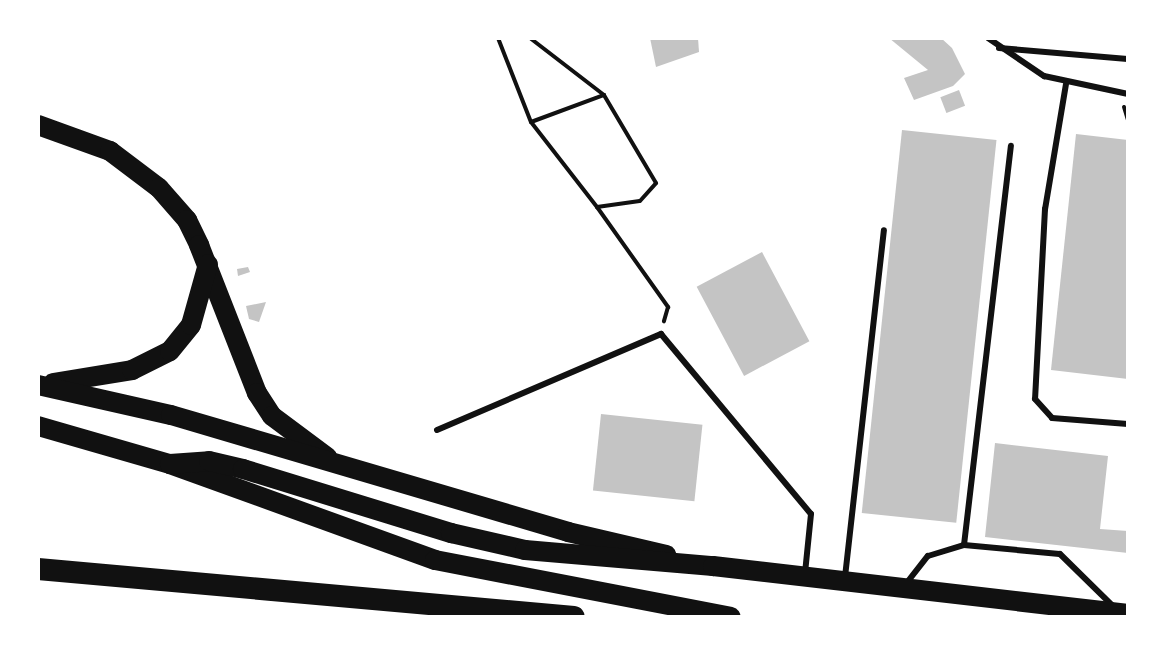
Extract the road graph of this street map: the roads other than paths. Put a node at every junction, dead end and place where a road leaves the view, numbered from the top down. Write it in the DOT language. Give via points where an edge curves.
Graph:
graph roads {
  1 [pos="988,38"];
  2 [pos="999,48"];
  3 [pos="1128,59"];
  4 [pos="1066,84"];
  5 [pos="1128,94"];
  6 [pos="38,125"];
  7 [pos="38,139"];
  8 [pos="84,142"];
  9 [pos="1011,146"];
  10 [pos="884,230"];
  11 [pos="208,264"];
  12 [pos="38,385"];
  13 [pos="1128,424"];
  14 [pos="38,426"];
  15 [pos="437,430"];
  16 [pos="170,464"];
  17 [pos="343,468"];
  18 [pos="964,545"];
  19 [pos="713,566"];
  20 [pos="38,569"];
  21 [pos="805,576"];
  22 [pos="845,581"];
  23 [pos="903,588"];
  24 [pos="1125,612"];
  25 [pos="574,617"];
  26 [pos="731,617"];
  1 -- 2 [label="lane"];
  2 -- 3 [label="lane"];
  2 -- 4 [label="lane" via="1023,66"];
  4 -- 5 [label="lane"];
  4 -- 13 [label="lane" via="1045,209 1035,399 1052,418"];
  6 -- 8 [label="highway"];
  7 -- 8 [label="highway"];
  8 -- 11 [label="highway" via="137,168 159,188 187,220"];
  9 -- 18 [label="lane"];
  10 -- 22 [label="lane"];
  11 -- 12 [label="highway" via="191,325 170,351 132,370"];
  11 -- 17 [label="highway" via="257,393 272,416"];
  12 -- 17 [label="highway" via="171,415"];
  14 -- 16 [label="highway"];
  15 -- 21 [label="lane" via="661,334 811,514"];
  16 -- 19 [label="highway" via="209,461 243,469 451,533 525,550"];
  16 -- 26 [label="highway" via="435,560"];
  17 -- 19 [label="highway" via="568,532"];
  18 -- 23 [label="lane" via="928,556"];
  18 -- 24 [label="lane" via="1060,554"];
  19 -- 21 [label="highway"];
  20 -- 25 [label="highway"];
  21 -- 22 [label="highway"];
  22 -- 23 [label="highway"];
  23 -- 24 [label="highway"];
}
